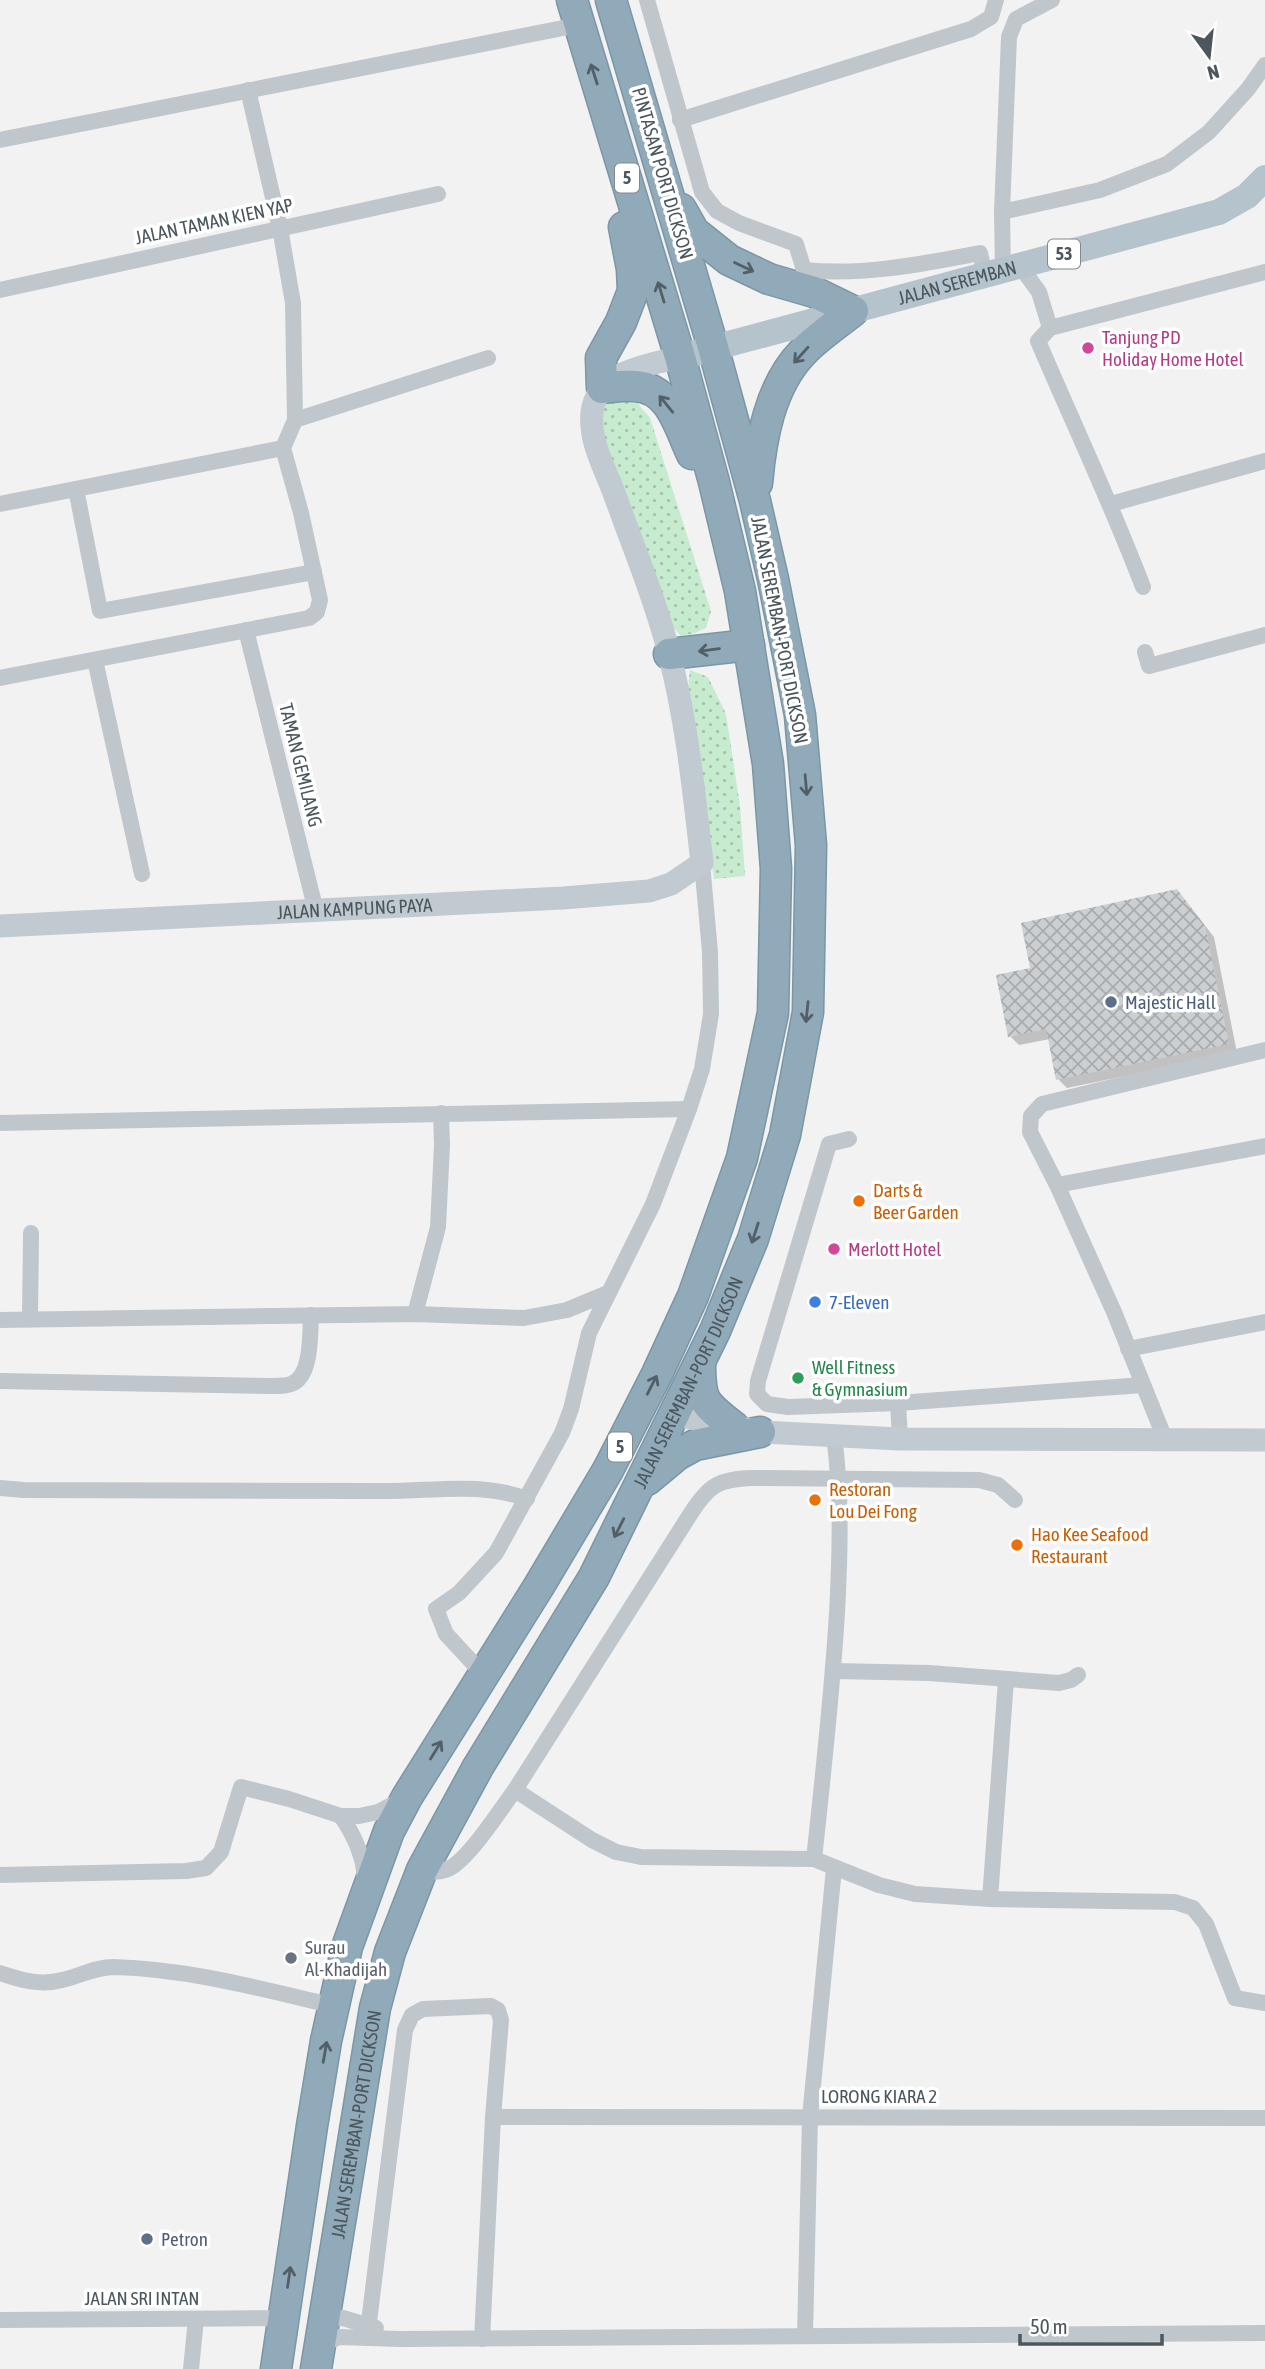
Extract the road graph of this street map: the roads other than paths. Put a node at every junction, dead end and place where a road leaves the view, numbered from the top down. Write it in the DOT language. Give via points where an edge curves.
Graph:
graph roads {
  1 [pos="611,0"];
  2 [pos="647,0"];
  3 [pos="996,0"];
  4 [pos="1052,0"];
  5 [pos="575,13"];
  6 [pos="1265,65"];
  7 [pos="248,90"];
  8 [pos="680,120"];
  9 [pos="0,140"];
  10 [pos="618,150"];
  11 [pos="1265,178"];
  12 [pos="666,183"];
  13 [pos="438,194"];
  14 [pos="1002,212"];
  15 [pos="279,228"];
  16 [pos="1003,271"];
  17 [pos="1265,272"];
  18 [pos="0,290"];
  19 [pos="853,311"];
  20 [pos="1050,328"];
  21 [pos="713,347"];
  22 [pos="680,357"];
  23 [pos="488,358"];
  24 [pos="602,388"];
  25 [pos="295,420"];
  26 [pos="283,448"];
  27 [pos="1265,461"];
  28 [pos="714,482"];
  29 [pos="76,489"];
  30 [pos="755,501"];
  31 [pos="0,504"];
  32 [pos="1111,504"];
  33 [pos="314,572"];
  34 [pos="1143,587"];
  35 [pos="246,630"];
  36 [pos="1265,635"];
  37 [pos="749,645"];
  38 [pos="1145,652"];
  39 [pos="669,654"];
  40 [pos="95,660"];
  41 [pos="0,678"];
  42 [pos="702,863"];
  43 [pos="142,874"];
  44 [pos="316,911"];
  45 [pos="0,926"];
  46 [pos="1265,1050"];
  47 [pos="690,1109"];
  48 [pos="441,1113"];
  49 [pos="0,1123"];
  50 [pos="849,1139"];
  51 [pos="1265,1146"];
  52 [pos="1057,1185"];
  53 [pos="32,1233"];
  54 [pos="608,1293"];
  55 [pos="415,1314"];
  56 [pos="311,1315"];
  57 [pos="30,1319"];
  58 [pos="0,1320"];
  59 [pos="1265,1322"];
  60 [pos="1128,1349"];
  61 [pos="700,1362"];
  62 [pos="0,1381"];
  63 [pos="1143,1385"];
  64 [pos="898,1402"];
  65 [pos="675,1415"];
  66 [pos="747,1429"];
  67 [pos="834,1436"];
  68 [pos="900,1439"];
  69 [pos="1165,1439"];
  70 [pos="1265,1440"];
  71 [pos="840,1479"];
  72 [pos="641,1485"];
  73 [pos="0,1488"];
  74 [pos="527,1499"];
  75 [pos="1015,1500"];
  76 [pos="540,1586"];
  77 [pos="834,1671"];
  78 [pos="484,1675"];
  79 [pos="1078,1675"];
  80 [pos="1006,1680"];
  81 [pos="515,1790"];
  82 [pos="407,1797"];
  83 [pos="341,1816"];
  84 [pos="814,1859"];
  85 [pos="834,1868"];
  86 [pos="422,1870"];
  87 [pos="0,1875"];
  88 [pos="366,1893"];
  89 [pos="990,1899"];
  90 [pos="0,1973"];
  91 [pos="1265,2003"];
  92 [pos="334,2006"];
  93 [pos="493,2117"];
  94 [pos="810,2117"];
  95 [pos="1265,2118"];
  96 [pos="283,2318"];
  97 [pos="196,2319"];
  98 [pos="0,2320"];
  99 [pos="368,2331"];
  100 [pos="1265,2333"];
  101 [pos="805,2336"];
  102 [pos="482,2339"];
  103 [pos="320,2343"];
  104 [pos="191,2369"];
  105 [pos="276,2369"];
  106 [pos="286,2369"];
  1 -- 12 [label="highway, PINTASAN PORT DICKSON / 5"];
  2 -- 8 [label="street"];
  3 -- 8 [label="street" via="990,17 971,29"];
  4 -- 14 [label="street" via="1016,19 1009,37"];
  5 -- 7 [label="street"];
  10 -- 5 [label="highway, PINTASAN PORT DICKSON / 5, one-way"];
  6 -- 14 [label="street" via="1209,132 1167,164 1100,190"];
  7 -- 9 [label="street"];
  7 -- 15 [label="street"];
  8 -- 16 [label="street" via="702,192 717,211 796,244 804,270 884,270 980,253"];
  22 -- 10 [label="highway, PINTASAN PORT DICKSON / 5, one-way"];
  10 -- 24 [label="highway" via="633,292 601,359"];
  11 -- 16 [label="main road, JALAN SEREMBAN / 53" via="1247,196 1219,212"];
  12 -- 19 [label="highway, one-way" via="694,232 729,260"];
  12 -- 21 [label="highway, PINTASAN PORT DICKSON / 5"];
  13 -- 15 [label="street, JALAN TAMAN KIEN YAP"];
  14 -- 16 [label="street"];
  15 -- 18 [label="street, JALAN TAMAN KIEN YAP"];
  15 -- 25 [label="street" via="293,303"];
  16 -- 19 [label="main road, JALAN SEREMBAN / 53"];
  16 -- 20 [label="street" via="1039,292"];
  17 -- 20 [label="street"];
  19 -- 21 [label="main road, JALAN SEREMBAN / 53"];
  19 -- 30 [label="highway, one-way" via="802,352 786,374 771,406"];
  20 -- 32 [label="street" via="1038,341"];
  21 -- 22 [label="main road, JALAN SEREMBAN / 53"];
  21 -- 30 [label="highway, JALAN SEREMBAN-PORT DICKSON / 5"];
  22 -- 24 [label="street" via="620,374"];
  22 -- 28 [label="highway, JALAN SEREMBAN-PORT DICKSON / 5"];
  23 -- 25 [label="street"];
  28 -- 24 [label="highway, one-way" via="696,464 670,405 656,392 637,386"];
  24 -- 39 [label="street" via="592,410 594,444"];
  25 -- 26 [label="street"];
  26 -- 29 [label="street"];
  26 -- 33 [label="street"];
  27 -- 32 [label="street"];
  28 -- 37 [label="highway, JALAN SEREMBAN-PORT DICKSON / 5"];
  29 -- 31 [label="street"];
  29 -- 33 [label="street" via="100,611"];
  30 -- 61 [label="highway, JALAN SEREMBAN-PORT DICKSON / 5, one-way" via="800,715 811,845 808,1012 785,1135 753,1239"];
  32 -- 34 [label="street"];
  33 -- 35 [label="street" via="320,600 317,612 309,618"];
  35 -- 40 [label="street"];
  35 -- 44 [label="street, TAMAN GEMILANG"];
  36 -- 38 [label="street" via="1149,666"];
  37 -- 39 [label="highway, one-way"];
  76 -- 37 [label="highway, JALAN SEREMBAN-PORT DICKSON / 5, one-way" via="657,1374 693,1296 742,1158 773,1013 776,869 768,764"];
  39 -- 42 [label="street" via="682,711"];
  40 -- 41 [label="street"];
  40 -- 43 [label="street"];
  42 -- 44 [label="street, JALAN KAMPUNG PAYA" via="671,884 649,891"];
  42 -- 47 [label="street" via="711,1014"];
  44 -- 45 [label="street, JALAN KAMPUNG PAYA"];
  46 -- 52 [label="street" via="1042,1104 1031,1116 1030,1132"];
  47 -- 48 [label="street"];
  47 -- 54 [label="street" via="653,1204"];
  48 -- 49 [label="street"];
  48 -- 55 [label="street" via="439,1227"];
  50 -- 64 [label="street" via="829,1144 757,1394 767,1404 788,1407"];
  51 -- 52 [label="street"];
  52 -- 60 [label="street"];
  53 -- 57 [label="street"];
  54 -- 55 [label="street" via="567,1311 524,1318"];
  54 -- 74 [label="street" via="589,1333 562,1433"];
  55 -- 56 [label="street"];
  56 -- 57 [label="street"];
  56 -- 62 [label="street" via="307,1361 302,1377 292,1384"];
  57 -- 58 [label="street"];
  59 -- 60 [label="street"];
  60 -- 63 [label="street"];
  61 -- 65 [label="highway, JALAN SEREMBAN-PORT DICKSON / 5"];
  61 -- 66 [label="highway" via="705,1404"];
  63 -- 64 [label="street"];
  63 -- 69 [label="street"];
  64 -- 68 [label="street"];
  65 -- 66 [label="street"];
  65 -- 72 [label="highway, JALAN SEREMBAN-PORT DICKSON / 5"];
  65 -- 76 [label="highway" via="661,1417 647,1429 562,1570"];
  66 -- 67 [label="street"];
  66 -- 72 [label="highway" via="695,1445"];
  67 -- 68 [label="street"];
  67 -- 71 [label="street"];
  68 -- 69 [label="street"];
  69 -- 70 [label="street"];
  71 -- 75 [label="street" via="979,1480 998,1485"];
  71 -- 77 [label="street"];
  71 -- 81 [label="street" via="734,1479 717,1483 703,1495"];
  72 -- 86 [label="highway, JALAN SEREMBAN-PORT DICKSON / 5, one-way" via="594,1577 478,1767"];
  73 -- 74 [label="street" via="399,1492 465,1487 506,1491"];
  74 -- 78 [label="street" via="496,1553 459,1593 436,1609 446,1634"];
  76 -- 78 [label="highway, JALAN SEREMBAN-PORT DICKSON / 5"];
  77 -- 80 [label="street"];
  77 -- 84 [label="street"];
  82 -- 78 [label="highway, JALAN SEREMBAN-PORT DICKSON / 5, one-way"];
  79 -- 80 [label="street" via="1059,1683"];
  80 -- 89 [label="street"];
  81 -- 84 [label="street" via="616,1852 641,1857"];
  81 -- 86 [label="street" via="451,1868"];
  82 -- 83 [label="street" via="378,1812"];
  82 -- 88 [label="highway, JALAN SEREMBAN-PORT DICKSON / 5" via="388,1831"];
  83 -- 87 [label="street" via="241,1787 221,1852 206,1867"];
  83 -- 88 [label="street" via="365,1867"];
  84 -- 85 [label="street"];
  85 -- 89 [label="street" via="915,1894"];
  85 -- 94 [label="street"];
  86 -- 103 [label="highway, JALAN SEREMBAN-PORT DICKSON / 5" via="390,1952 375,2008"];
  88 -- 92 [label="highway, JALAN SEREMBAN-PORT DICKSON / 5" via="346,1947"];
  89 -- 91 [label="street" via="1175,1902 1193,1908 1206,1924 1235,1998"];
  90 -- 92 [label="street" via="28,1983 60,1981 110,1967 155,1970 240,1983"];
  96 -- 92 [label="highway, JALAN SEREMBAN-PORT DICKSON / 5, one-way"];
  93 -- 94 [label="street, LORONG KIARA 2"];
  93 -- 99 [label="street" via="498,2010 491,2006 423,2009 412,2015 405,2030"];
  93 -- 102 [label="street"];
  94 -- 95 [label="street, LORONG KIARA 2"];
  94 -- 101 [label="street"];
  96 -- 97 [label="street, JALAN SRI INTAN"];
  96 -- 105 [label="highway, JALAN SEREMBAN-PORT DICKSON / 5"];
  97 -- 98 [label="street, JALAN SRI INTAN"];
  97 -- 104 [label="street"];
  99 -- 102 [label="street" via="400,2339"];
  99 -- 103 [label="street"];
  99 -- 103 [label="street" via="343,2318"];
  100 -- 101 [label="street"];
  101 -- 102 [label="street"];
  103 -- 106 [label="highway" via="310,2319 295,2333"];
}
